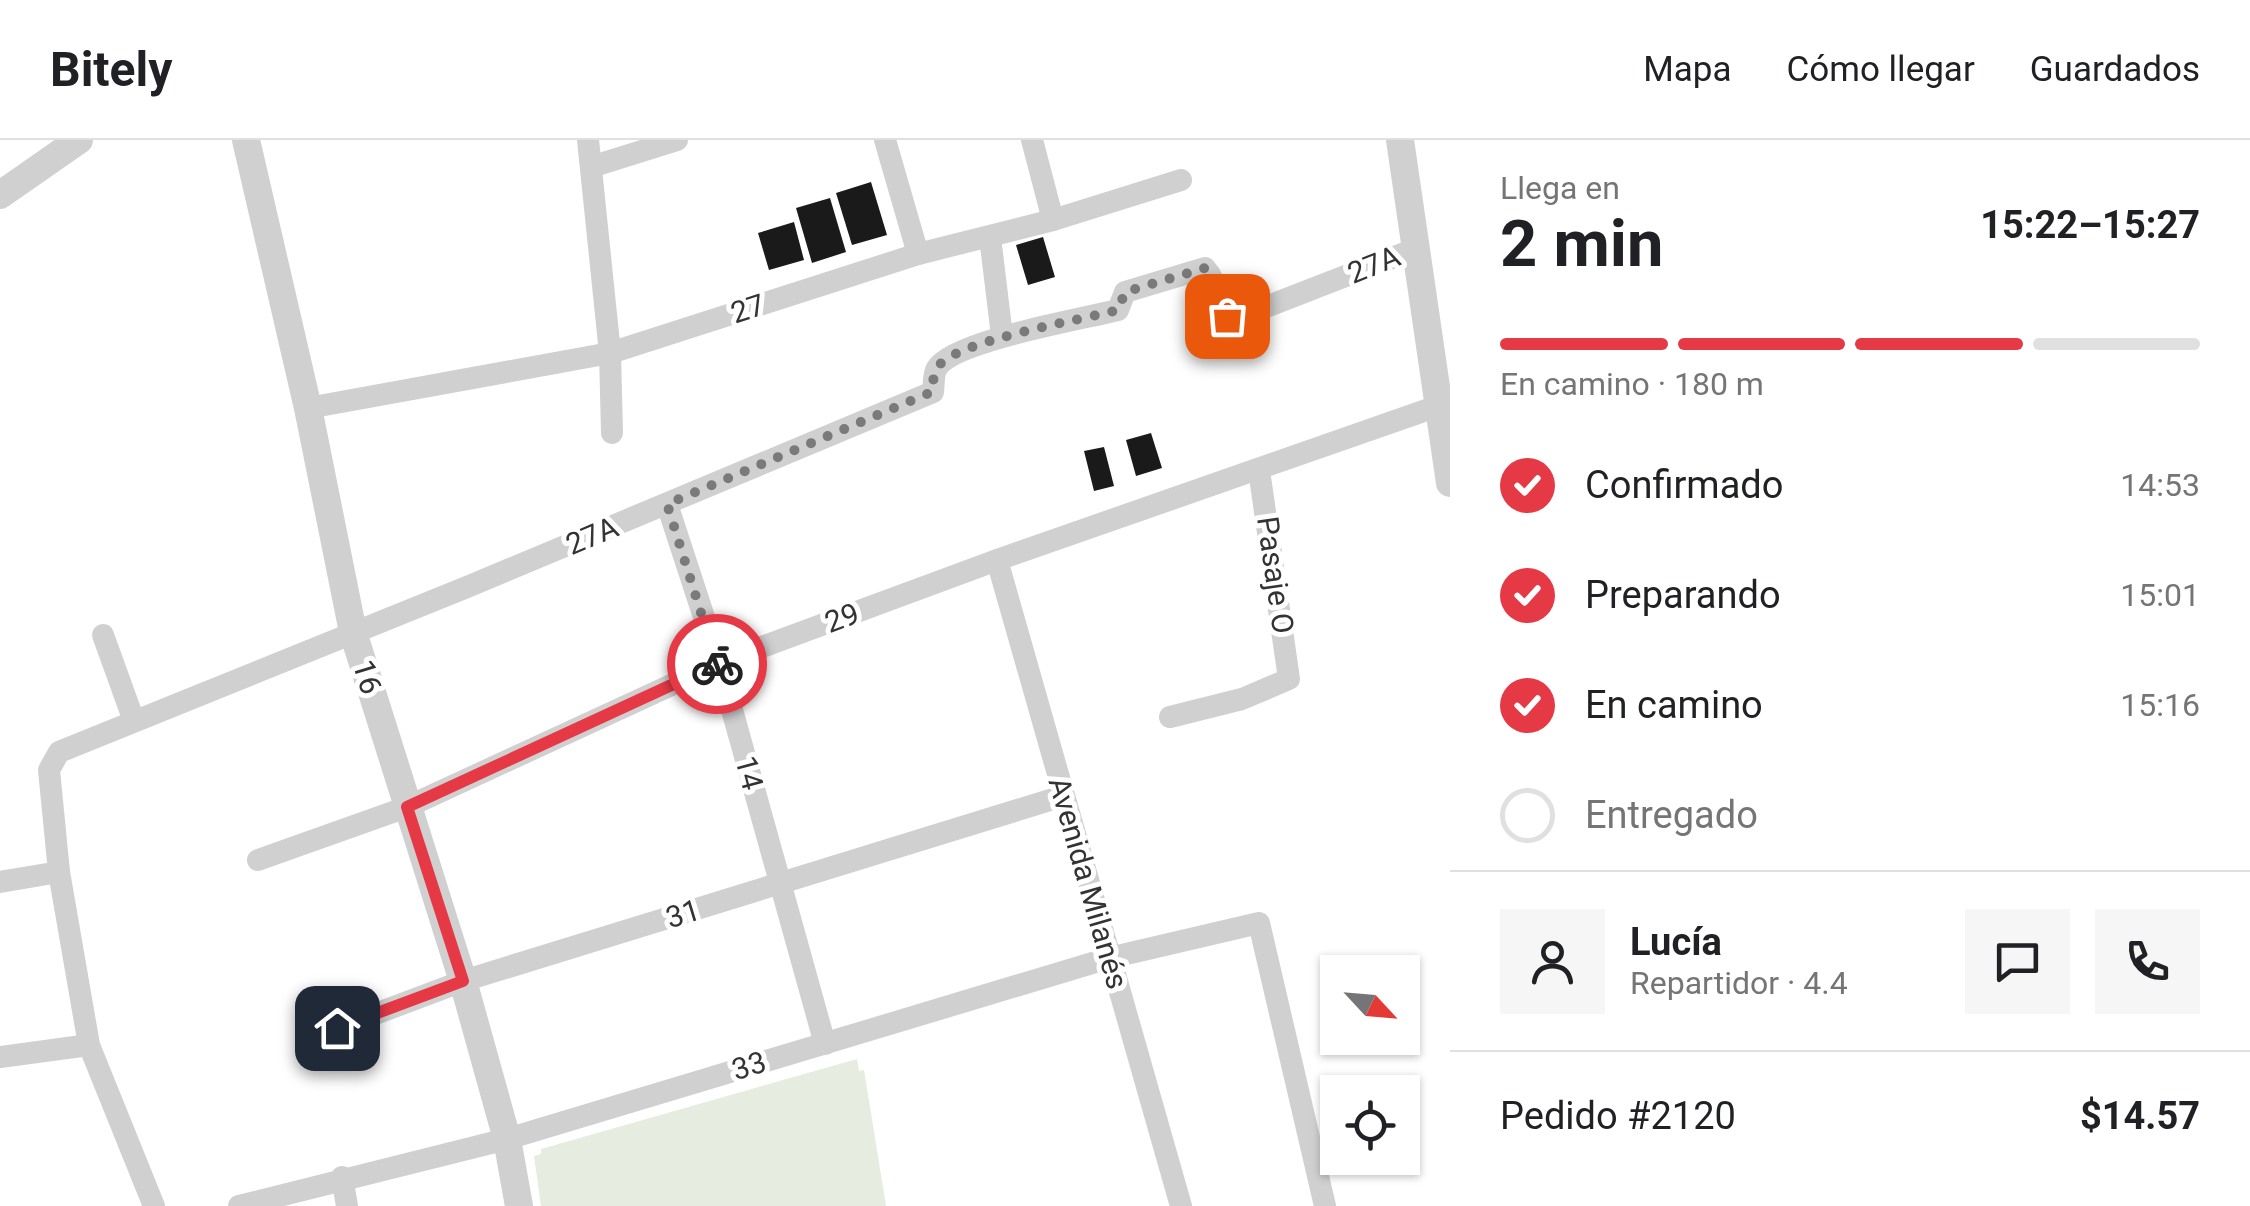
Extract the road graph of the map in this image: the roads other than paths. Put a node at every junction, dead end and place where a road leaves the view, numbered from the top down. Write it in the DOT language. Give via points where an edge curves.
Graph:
graph roads {
  1 [pos="79,140"];
  2 [pos="246,140"];
  3 [pos="588,140"];
  4 [pos="677,140"];
  5 [pos="885,140"];
  6 [pos="1032,140"];
  7 [pos="1400,140"];
  8 [pos="50,149"];
  9 [pos="594,166"];
  10 [pos="1181,180"];
  11 [pos="0,195"];
  12 [pos="1052,220"];
  13 [pos="990,237"];
  14 [pos="1415,249"];
  15 [pos="918,254"];
  16 [pos="1002,336"];
  17 [pos="610,353"];
  18 [pos="1441,367"];
  19 [pos="1438,406"];
  20 [pos="308,408"];
  21 [pos="612,434"];
  22 [pos="1259,470"];
  23 [pos="1450,483"];
  24 [pos="667,504"];
  25 [pos="997,560"];
  26 [pos="354,632"];
  27 [pos="103,635"];
  28 [pos="719,663"];
  29 [pos="1170,717"];
  30 [pos="134,722"];
  31 [pos="1063,796"];
  32 [pos="407,807"];
  33 [pos="258,860"];
  34 [pos="59,872"];
  35 [pos="0,882"];
  36 [pos="779,885"];
  37 [pos="1109,958"];
  38 [pos="463,981"];
  39 [pos="306,1040"];
  40 [pos="89,1044"];
  41 [pos="825,1044"];
  42 [pos="0,1057"];
  43 [pos="506,1139"];
  44 [pos="342,1177"];
  45 [pos="154,1206"];
  46 [pos="238,1206"];
  47 [pos="347,1206"];
  48 [pos="519,1206"];
  49 [pos="1181,1206"];
  50 [pos="1325,1206"];
  1 -- 8 [label="street"];
  2 -- 20 [label="street, 16"];
  3 -- 9 [label="street"];
  4 -- 9 [label="street"];
  5 -- 15 [label="street"];
  6 -- 12 [label="street"];
  7 -- 14 [label="street"];
  8 -- 11 [label="street"];
  9 -- 17 [label="street"];
  10 -- 12 [label="street, 27"];
  12 -- 13 [label="street, 27"];
  13 -- 15 [label="street, 27"];
  13 -- 16 [label="street"];
  14 -- 16 [label="street, 27A" via="1240,317 1227,316 1205,268 1125,292 1118,310"];
  14 -- 18 [label="street"];
  15 -- 17 [label="street, 27"];
  16 -- 24 [label="street, 27A" via="952,354 936,370 932,392"];
  17 -- 20 [label="street, 27"];
  17 -- 21 [label="street"];
  18 -- 19 [label="street"];
  19 -- 22 [label="street, 29"];
  19 -- 23 [label="street"];
  20 -- 26 [label="street, 16"];
  22 -- 25 [label="street, 29"];
  22 -- 29 [label="street, Pasaje O" via="1289,680"];
  24 -- 26 [label="street, 27A"];
  24 -- 28 [label="street, 14"];
  25 -- 28 [label="street, 29"];
  25 -- 31 [label="street, Avenida Milanés"];
  26 -- 30 [label="street, 27A"];
  26 -- 32 [label="street, 16"];
  27 -- 30 [label="street"];
  28 -- 32 [label="street, 29"];
  28 -- 36 [label="street, 14"];
  30 -- 34 [label="street, 27A" via="52,758"];
  31 -- 36 [label="street, 31"];
  31 -- 37 [label="street, Avenida Milanés"];
  32 -- 33 [label="street, 29"];
  32 -- 38 [label="street, 16"];
  34 -- 35 [label="street"];
  34 -- 40 [label="street"];
  36 -- 38 [label="street, 31"];
  36 -- 41 [label="street, 14"];
  37 -- 41 [label="street, 33"];
  37 -- 49 [label="street, Avenida Milanés"];
  37 -- 50 [label="street, 33" via="1259,923"];
  38 -- 39 [label="street, 31"];
  38 -- 43 [label="street, 16"];
  40 -- 42 [label="street"];
  40 -- 45 [label="street"];
  41 -- 43 [label="street, 33"];
  43 -- 44 [label="street, 33"];
  43 -- 48 [label="street, 16"];
  44 -- 46 [label="street, 33"];
  44 -- 47 [label="street"];
}
